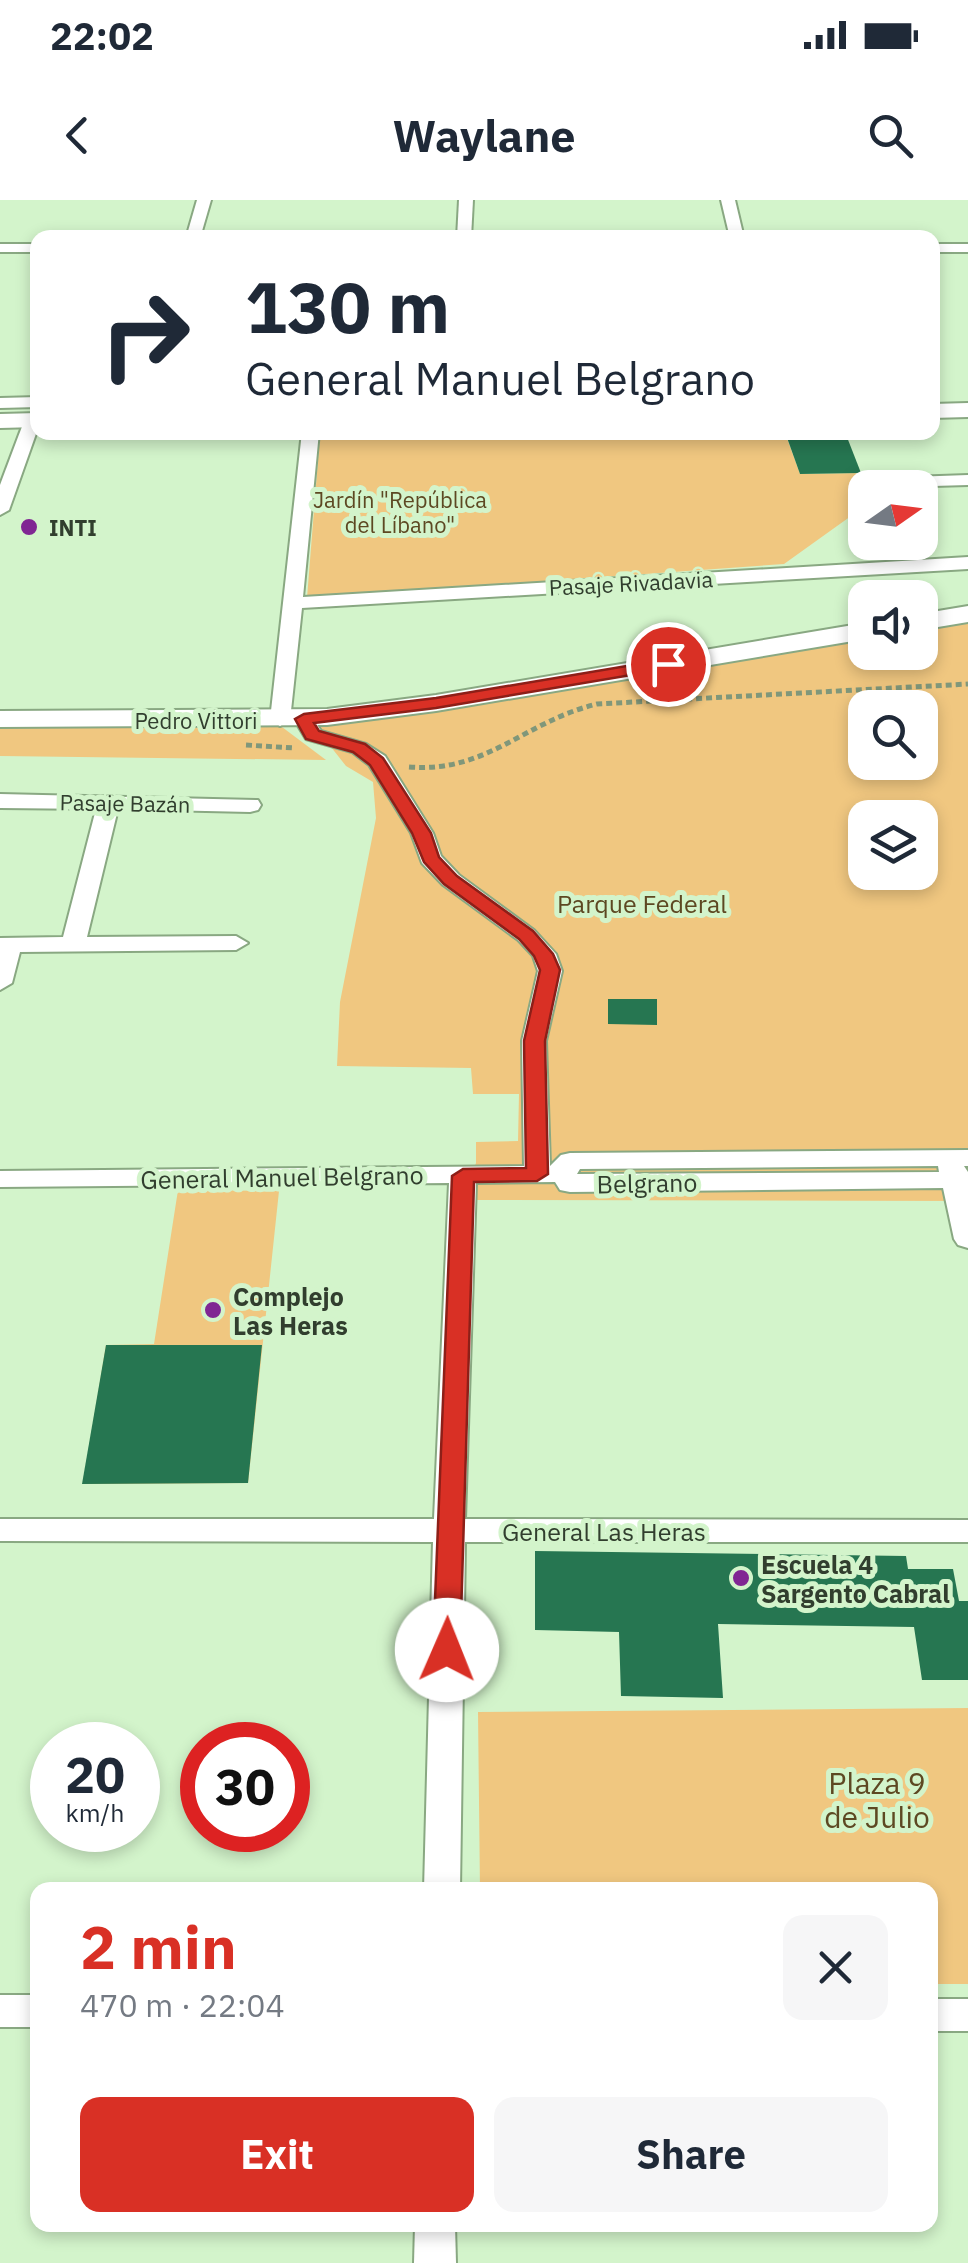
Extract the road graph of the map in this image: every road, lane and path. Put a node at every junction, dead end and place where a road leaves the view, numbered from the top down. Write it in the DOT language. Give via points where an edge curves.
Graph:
graph roads {
  1 [pos="204,200"];
  2 [pos="466,200"];
  3 [pos="728,200"];
  4 [pos="195,230"];
  5 [pos="464,230"];
  6 [pos="735,230"];
  7 [pos="0,248"];
  8 [pos="30,248"];
  9 [pos="940,248"];
  10 [pos="968,248"];
  11 [pos="968,398"];
  12 [pos="940,399"];
  13 [pos="0,403"];
  14 [pos="968,410"];
  15 [pos="940,411"];
  16 [pos="30,418"];
  17 [pos="0,421"];
  18 [pos="30,421"];
  19 [pos="30,423"];
  20 [pos="0,433"];
  21 [pos="30,434"];
  22 [pos="309,440"];
  23 [pos="968,480"];
  24 [pos="938,482"];
  25 [pos="0,510"];
  26 [pos="895,560"];
  27 [pos="968,563"];
  28 [pos="897,568"];
  29 [pos="294,604"];
  30 [pos="968,614"];
  31 [pos="938,619"];
  32 [pos="848,634"];
  33 [pos="968,684"];
  34 [pos="0,719"];
  35 [pos="292,720"];
  36 [pos="245,745"];
  37 [pos="297,748"];
  38 [pos="377,761"];
  39 [pos="0,802"];
  40 [pos="109,803"];
  41 [pos="250,805"];
  42 [pos="236,942"];
  43 [pos="73,944"];
  44 [pos="5,945"];
  45 [pos="0,983"];
  46 [pos="960,1169"];
  47 [pos="551,1174"];
  48 [pos="463,1176"];
  49 [pos="0,1179"];
  50 [pos="968,1239"];
  51 [pos="0,1530"];
  52 [pos="449,1530"];
  53 [pos="968,1531"];
  54 [pos="442,1882"];
  55 [pos="0,2010"];
  56 [pos="30,2010"];
  57 [pos="938,2014"];
  58 [pos="968,2015"];
  59 [pos="436,2232"];
  60 [pos="434,2263"];
  1 -- 4 [label="street"];
  2 -- 5 [label="street"];
  3 -- 6 [label="street"];
  7 -- 8 [label="street"];
  9 -- 10 [label="street"];
  11 -- 12 [label="street"];
  13 -- 16 [label="street"];
  14 -- 15 [label="street"];
  17 -- 18 [label="street"];
  19 -- 20 [label="street"];
  21 -- 25 [label="street"];
  22 -- 29 [label="street"];
  23 -- 24 [label="street"];
  26 -- 28 [label="street"];
  27 -- 28 [label="street, Pasaje Rivadavia"];
  28 -- 29 [label="street, Pasaje Rivadavia"];
  29 -- 35 [label="street"];
  30 -- 31 [label="street"];
  32 -- 35 [label="street, Pedro Vittori" via="436,703"];
  33 -- 38 [label="path" via="597,704 559,714 471,764 433,770"];
  34 -- 35 [label="street, Pedro Vittori"];
  35 -- 38 [label="street"];
  36 -- 37 [label="path"];
  38 -- 47 [label="street" via="430,858 544,954 550,970 534,1041"];
  39 -- 40 [label="street, Pasaje Bazán"];
  40 -- 41 [label="street, Pasaje Bazán"];
  40 -- 43 [label="street"];
  42 -- 43 [label="street"];
  43 -- 44 [label="street"];
  44 -- 45 [label="street"];
  46 -- 47 [label="street, Belgrano" via="570,1184"];
  46 -- 50 [label="street"];
  47 -- 48 [label="street, General Manuel Belgrano"];
  48 -- 49 [label="street, General Manuel Belgrano"];
  48 -- 52 [label="street"];
  51 -- 52 [label="street, General Las Heras"];
  52 -- 53 [label="street, General Las Heras"];
  52 -- 54 [label="street"];
  55 -- 56 [label="street"];
  57 -- 58 [label="street"];
  59 -- 60 [label="street"];
}
